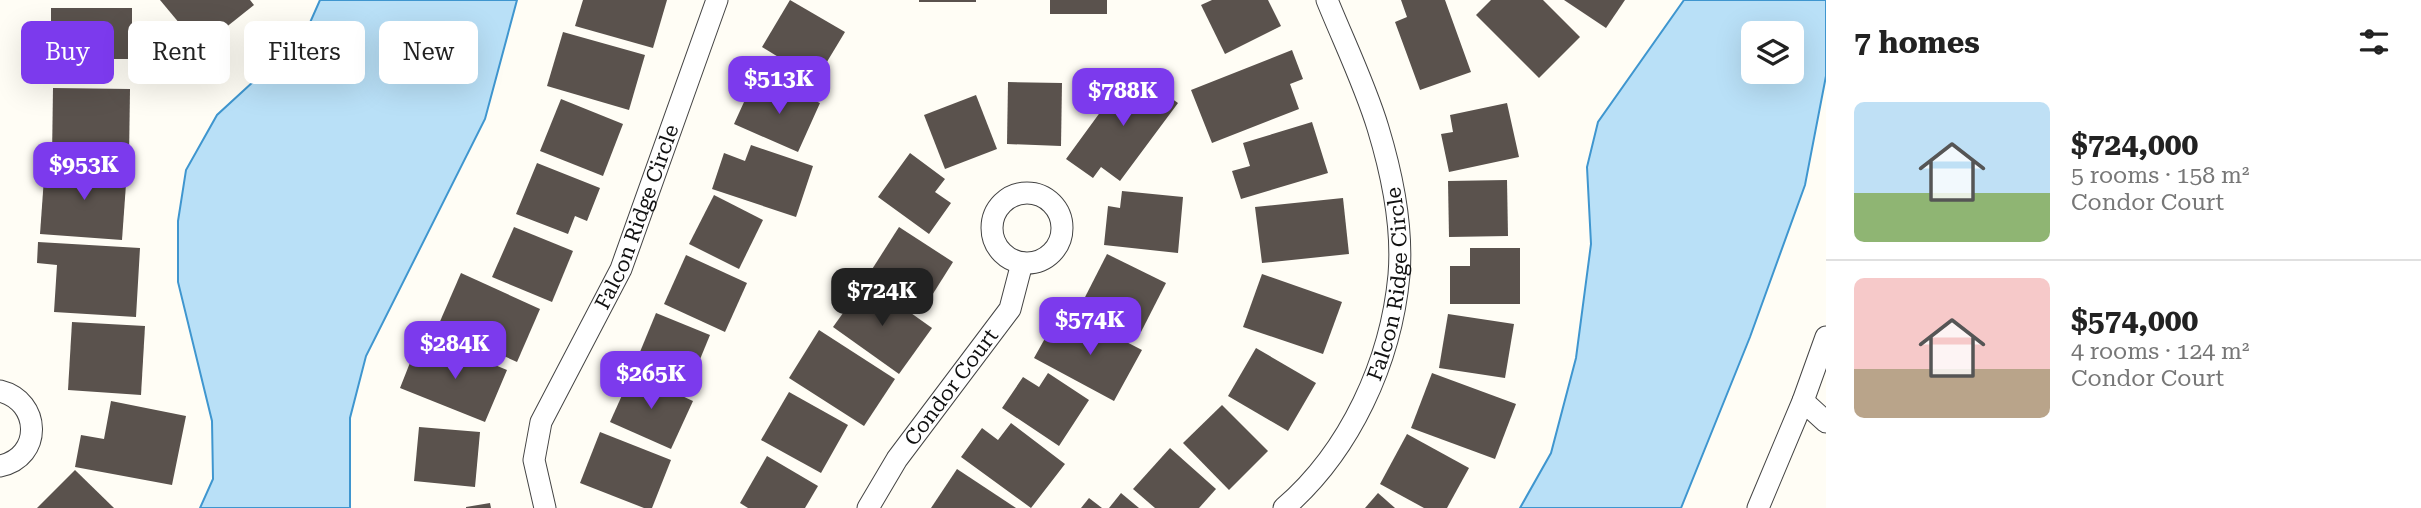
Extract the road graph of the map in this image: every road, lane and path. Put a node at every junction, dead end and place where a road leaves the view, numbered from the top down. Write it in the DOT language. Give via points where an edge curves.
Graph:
graph roads {
  1 [pos="717,0"];
  2 [pos="1327,0"];
  3 [pos="1022,263"];
  4 [pos="1826,337"];
  5 [pos="0,391"];
  6 [pos="1803,401"];
  7 [pos="1826,406"];
  8 [pos="1826,422"];
  9 [pos="0,466"];
  10 [pos="545,508"];
  11 [pos="868,508"];
  12 [pos="1284,508"];
  13 [pos="1758,508"];
  1 -- 10 [label="street, Falcon Ridge Circle" via="621,269 541,422 534,460"];
  2 -- 12 [label="street, Falcon Ridge Circle" via="1378,127 1397,222 1399,275 1387,342 1368,395 1333,453"];
  3 -- 11 [label="street, Condor Court" via="1010,309 897,459"];
  4 -- 6 [label="street"];
  5 -- 9 [label="street" via="27,408 33,431 24,453"];
  6 -- 7 [label="street"];
  6 -- 8 [label="street"];
  6 -- 13 [label="street"];
}
